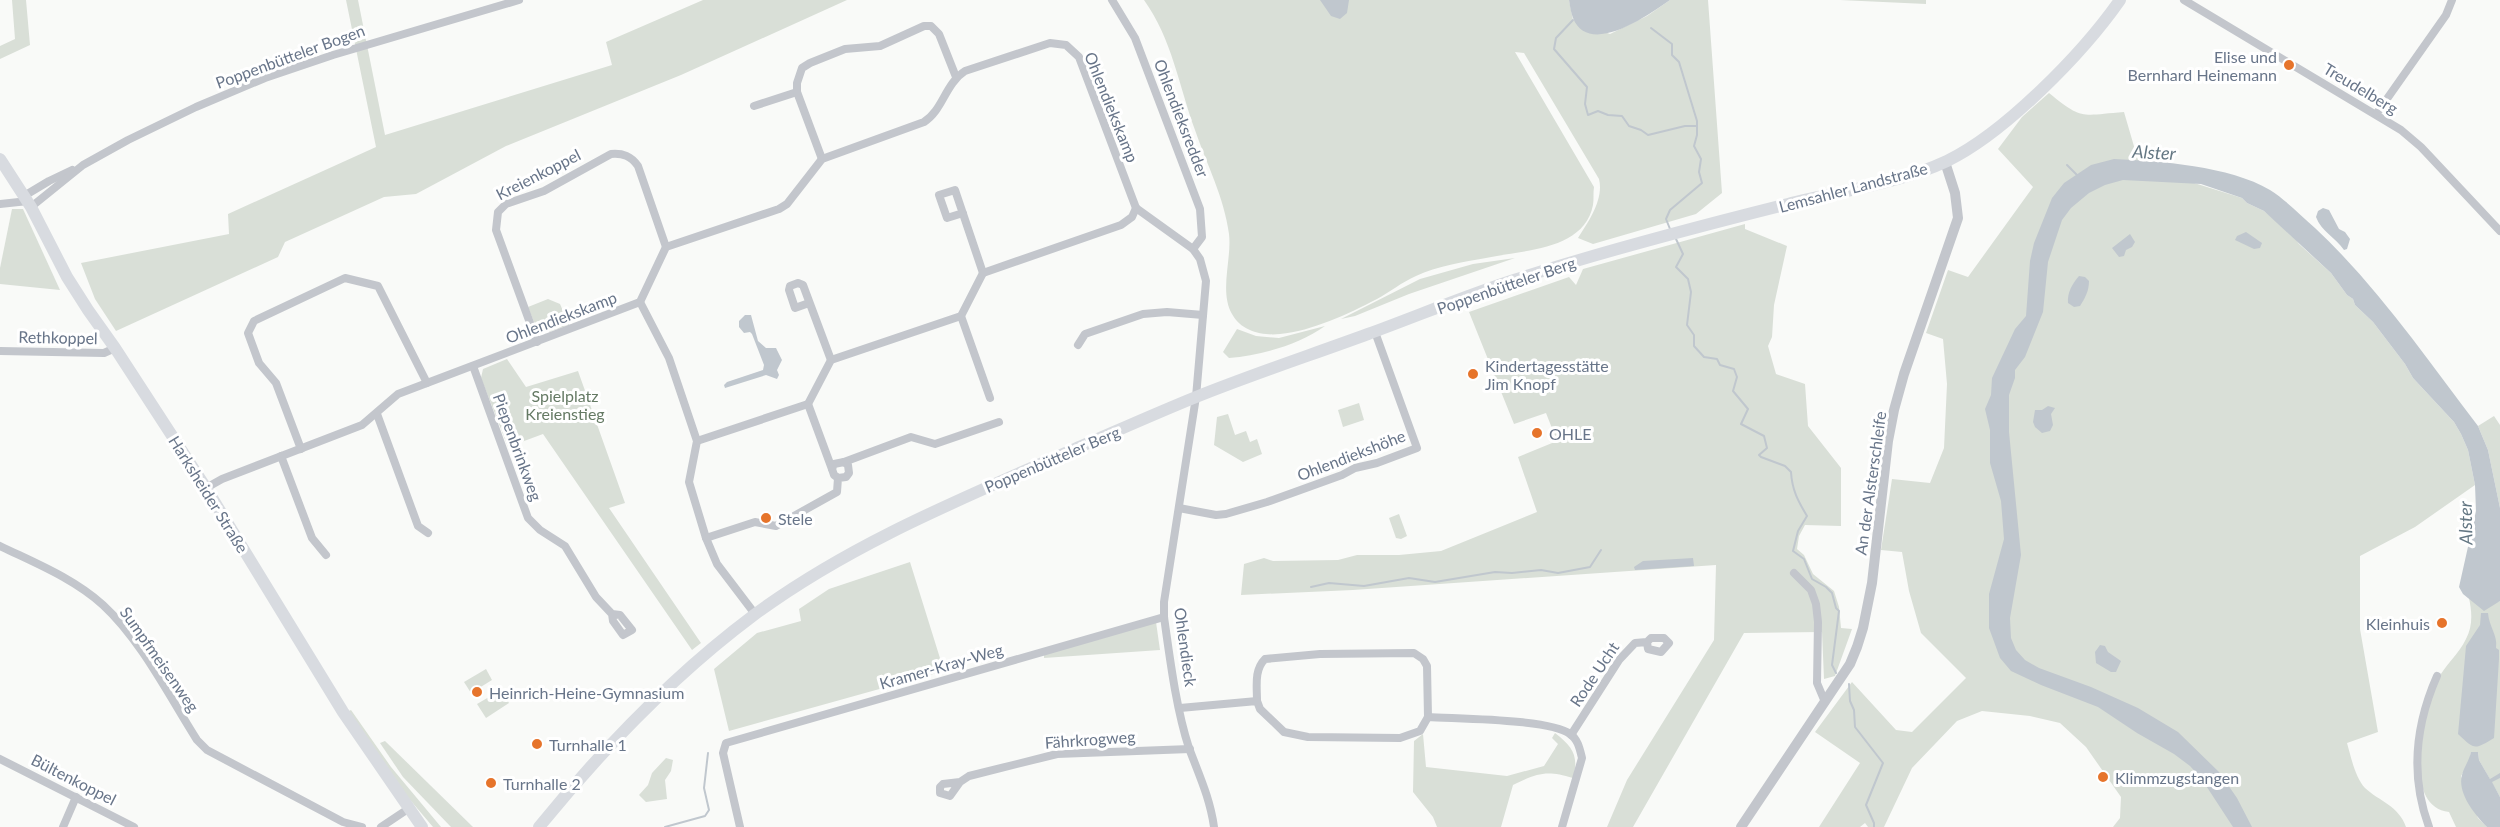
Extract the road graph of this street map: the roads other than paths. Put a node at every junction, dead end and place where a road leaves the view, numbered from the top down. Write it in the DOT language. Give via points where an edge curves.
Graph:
graph roads {
  1 [pos="519,0"];
  2 [pos="1112,0"];
  3 [pos="2120,0"];
  4 [pos="2184,0"];
  5 [pos="2452,0"];
  6 [pos="956,77"];
  7 [pos="797,92"];
  8 [pos="754,106"];
  9 [pos="2377,113"];
  10 [pos="0,159"];
  11 [pos="822,159"];
  12 [pos="1945,162"];
  13 [pos="81,167"];
  14 [pos="28,202"];
  15 [pos="0,204"];
  16 [pos="1136,208"];
  17 [pos="963,213"];
  18 [pos="2500,231"];
  19 [pos="1653,240"];
  20 [pos="666,247"];
  21 [pos="1192,249"];
  22 [pos="983,273"];
  23 [pos="640,302"];
  24 [pos="809,303"];
  25 [pos="1203,315"];
  26 [pos="961,316"];
  27 [pos="1375,332"];
  28 [pos="537,342"];
  29 [pos="1078,345"];
  30 [pos="115,348"];
  31 [pos="0,351"];
  32 [pos="831,360"];
  33 [pos="473,366"];
  34 [pos="427,383"];
  35 [pos="1196,397"];
  36 [pos="990,398"];
  37 [pos="808,404"];
  38 [pos="377,414"];
  39 [pos="999,422"];
  40 [pos="697,441"];
  41 [pos="301,449"];
  42 [pos="281,456"];
  43 [pos="844,462"];
  44 [pos="832,469"];
  45 [pos="838,478"];
  46 [pos="206,489"];
  47 [pos="1179,508"];
  48 [pos="428,533"];
  49 [pos="706,538"];
  50 [pos="0,546"];
  51 [pos="326,555"];
  52 [pos="1794,573"];
  53 [pos="612,614"];
  54 [pos="755,614"];
  55 [pos="1164,617"];
  56 [pos="1647,642"];
  57 [pos="2437,676"];
  58 [pos="1257,701"];
  59 [pos="1824,702"];
  60 [pos="1180,708"];
  61 [pos="1428,717"];
  62 [pos="1571,735"];
  63 [pos="1190,749"];
  64 [pos="0,759"];
  65 [pos="960,782"];
  66 [pos="76,797"];
  67 [pos="408,809"];
  68 [pos="341,824"];
  69 [pos="63,827"];
  70 [pos="134,827"];
  71 [pos="362,827"];
  72 [pos="381,827"];
  73 [pos="422,827"];
  74 [pos="539,827"];
  75 [pos="740,827"];
  76 [pos="1214,827"];
  77 [pos="1562,827"];
  78 [pos="1741,827"];
  79 [pos="2429,827"];
  1 -- 13 [label="street, Poppenbütteler Bogen" via="271,76 162,123"];
  2 -- 21 [label="street, Ohlendieksredder" via="1135,38 1200,209 1202,237"];
  3 -- 12 [label="main road, Lemsahler Landstraße" via="2044,87 1993,131"];
  4 -- 9 [label="street, Treudelberg"];
  5 -- 9 [label="street" via="2446,15"];
  6 -- 7 [label="street" via="939,34 931,26 924,26 880,46 845,49 810,63 799,75"];
  6 -- 11 [label="street" via="934,116"];
  6 -- 16 [label="street, Ohlendiekskamp" via="1050,44 1059,43 1073,50"];
  7 -- 8 [label="street"];
  7 -- 11 [label="street"];
  9 -- 18 [label="street, Treudelberg" via="2421,147"];
  10 -- 14 [label="main road, Harksheider Straße"];
  11 -- 20 [label="street" via="788,204"];
  12 -- 19 [label="main road, Lemsahler Landstraße" via="1895,179"];
  12 -- 59 [label="street, An der Alsterschleife" via="1956,197 1957,225 1891,424 1863,628 1850,664"];
  13 -- 14 [label="street, Poppenbütteler Bogen"];
  13 -- 14 [label="street, Poppenbütteler Bogen" via="49,180"];
  14 -- 15 [label="street"];
  14 -- 30 [label="main road, Harksheider Straße" via="71,283"];
  16 -- 21 [label="street"];
  16 -- 22 [label="street" via="1121,225"];
  17 -- 22 [label="street"];
  19 -- 27 [label="main road, Poppenbütteler Berg" via="1509,282"];
  20 -- 23 [label="street, Ohlendiekskamp"];
  20 -- 28 [label="street, Kreienkoppel" via="638,166 619,153 544,191 506,204 498,212 495,230"];
  21 -- 25 [label="street" via="1206,281"];
  22 -- 26 [label="street"];
  23 -- 28 [label="street, Ohlendiekskamp"];
  23 -- 40 [label="street" via="669,358"];
  24 -- 32 [label="street"];
  25 -- 29 [label="street" via="1143,314 1085,334"];
  25 -- 35 [label="street"];
  26 -- 32 [label="street"];
  26 -- 36 [label="street"];
  27 -- 35 [label="main road, Poppenbütteler Berg"];
  27 -- 47 [label="street, Ohlendiekshöhe" via="1417,448 1226,514"];
  28 -- 33 [label="street, Ohlendiekskamp"];
  30 -- 31 [label="street, Rethkoppel" via="104,353"];
  30 -- 46 [label="main road, Harksheider Straße"];
  32 -- 37 [label="street"];
  33 -- 34 [label="street, Ohlendiekskamp"];
  33 -- 53 [label="street, Piepenbrinkweg" via="528,518 565,546 596,597"];
  34 -- 38 [label="street, Ohlendiekskamp" via="398,394"];
  34 -- 41 [label="street" via="378,286 345,278 254,321 248,333 259,363 276,383"];
  35 -- 47 [label="street, Ohlendieck"];
  35 -- 54 [label="main road, Poppenbütteler Berg" via="899,528 822,570"];
  37 -- 40 [label="street"];
  37 -- 44 [label="street"];
  38 -- 41 [label="street, Ohlendiekskamp" via="362,425"];
  38 -- 48 [label="street" via="418,526"];
  39 -- 43 [label="street" via="935,444 910,437"];
  40 -- 49 [label="street" via="689,482"];
  41 -- 42 [label="street, Ohlendiekskamp"];
  42 -- 46 [label="street, Ohlendiekskamp"];
  42 -- 51 [label="street" via="312,538"];
  43 -- 44 [label="street" via="834,464"];
  43 -- 45 [label="street" via="849,473"];
  44 -- 45 [label="street"];
  45 -- 49 [label="street" via="837,492 776,526 760,521"];
  46 -- 67 [label="main road, Harksheider Straße" via="343,712"];
  47 -- 55 [label="street, Ohlendieck"];
  49 -- 54 [label="street" via="717,564"];
  50 -- 68 [label="street, Sumpfmeisenweg" via="72,582 102,604 137,646 207,750"];
  52 -- 59 [label="street" via="1811,590 1816,604 1816,683"];
  54 -- 74 [label="main road, Poppenbütteler Berg" via="663,693"];
  55 -- 60 [label="street, Ohlendieck"];
  55 -- 75 [label="street, Kramer-Kray-Weg" via="726,743 723,753"];
  56 -- 62 [label="street, Rode Ucht" via="1635,643 1619,660"];
  57 -- 79 [label="street" via="2422,718 2416,753 2419,798"];
  58 -- 60 [label="street"];
  58 -- 61 [label="street" via="1284,732 1294,736 1400,738 1420,731"];
  58 -- 61 [label="street" via="1257,673 1264,658 1414,653 1427,666"];
  59 -- 78 [label="street, An der Alsterschleife"];
  60 -- 63 [label="street, Ohlendieck"];
  61 -- 62 [label="street" via="1551,725"];
  62 -- 77 [label="street" via="1582,758"];
  63 -- 65 [label="street, Fährkrogweg" via="1048,755 969,776"];
  63 -- 76 [label="street, Ohlendieck" via="1207,792"];
  64 -- 66 [label="street, Bültenkoppel"];
  66 -- 69 [label="street"];
  66 -- 70 [label="street, Bültenkoppel"];
  67 -- 72 [label="street"];
  67 -- 73 [label="main road, Harksheider Straße"];
  68 -- 71 [label="street, Sumpfmeisenweg"];
}
